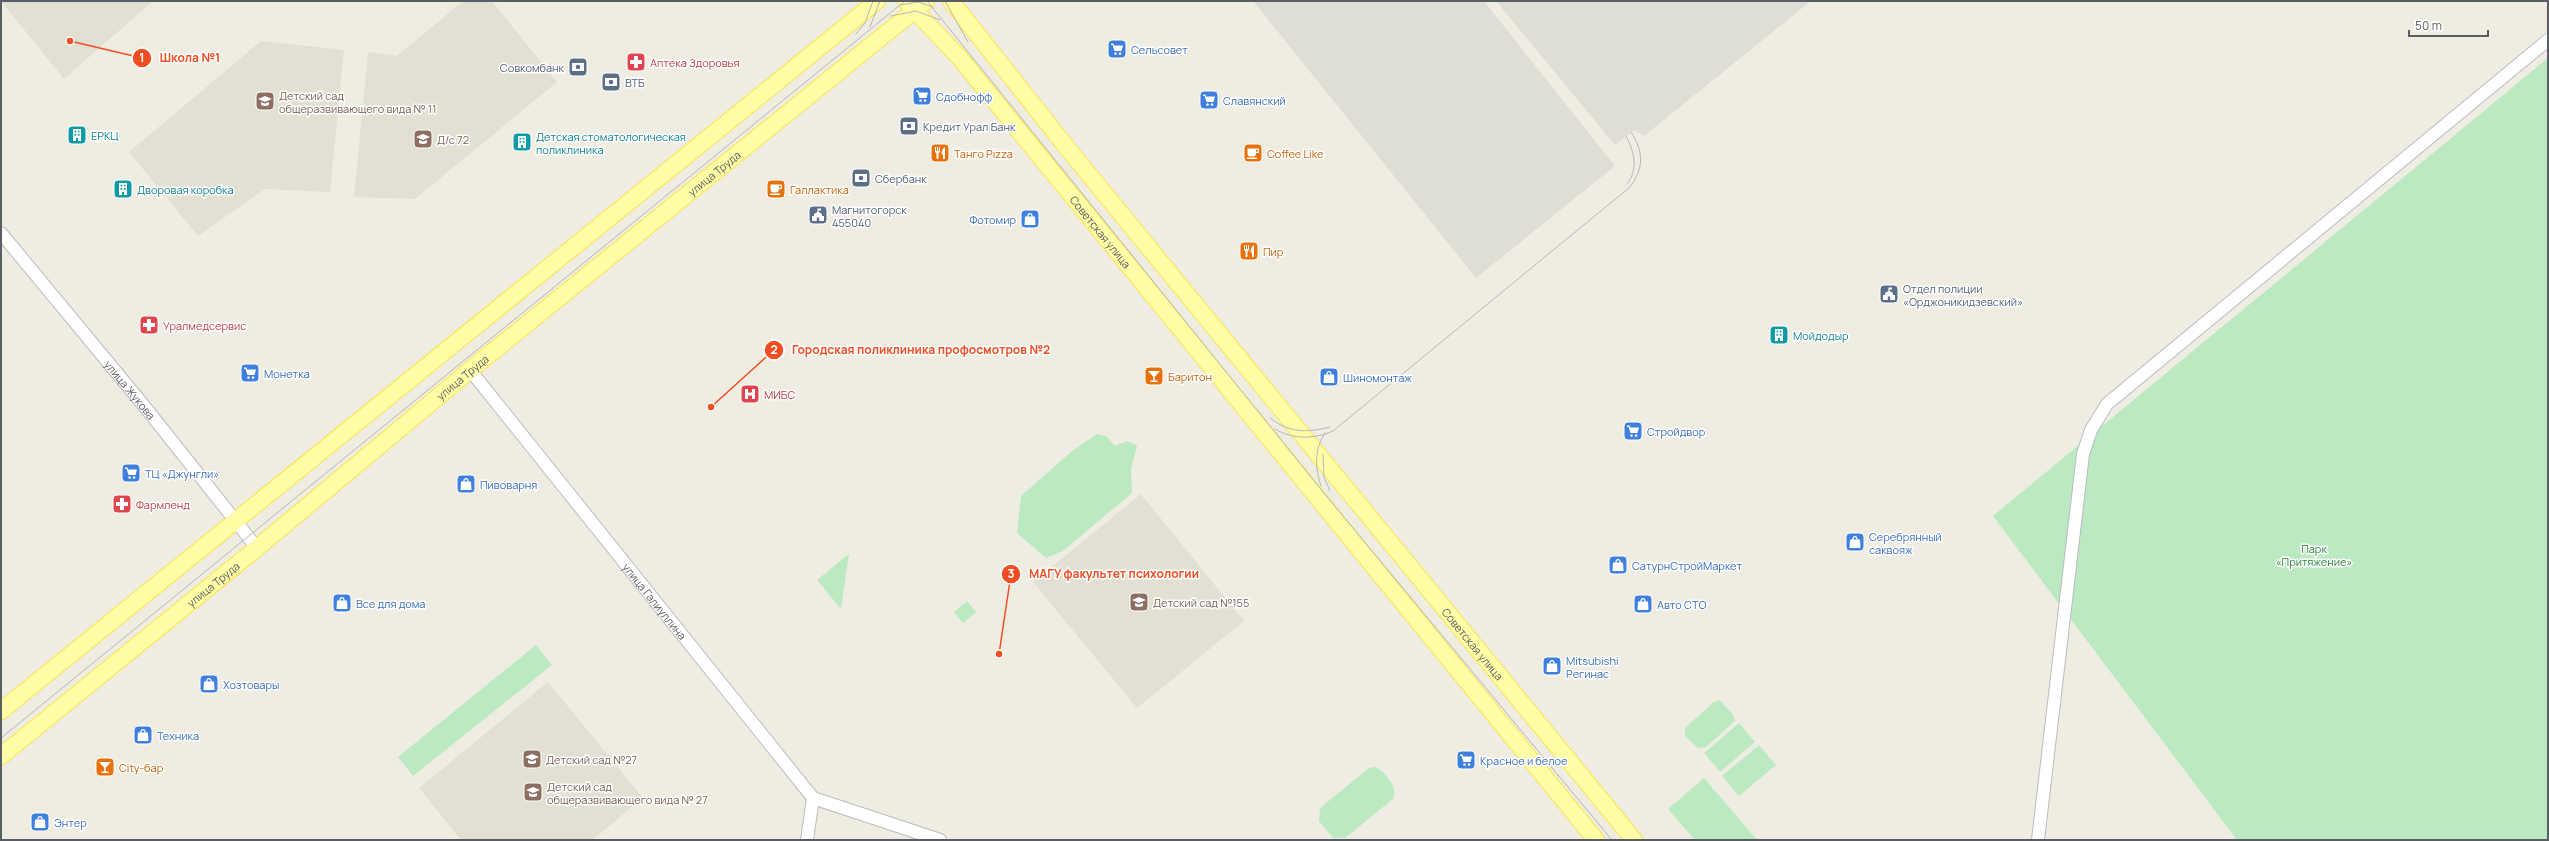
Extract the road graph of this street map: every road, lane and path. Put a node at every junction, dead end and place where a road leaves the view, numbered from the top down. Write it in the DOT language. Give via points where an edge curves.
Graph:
graph roads {
  1 [pos="877,1"];
  2 [pos="951,1"];
  3 [pos="916,4"];
  4 [pos="2548,40"];
  5 [pos="1,233"];
  6 [pos="470,370"];
  7 [pos="1313,448"];
  8 [pos="1293,466"];
  9 [pos="235,520"];
  10 [pos="257,548"];
  11 [pos="1,711"];
  12 [pos="1,756"];
  13 [pos="813,798"];
  14 [pos="807,840"];
  15 [pos="940,840"];
  16 [pos="1596,840"];
  17 [pos="1634,840"];
  18 [pos="2038,840"];
  1 -- 9 [label="main road"];
  2 -- 7 [label="main road, Советская улица" via="1068,149"];
  3 -- 6 [label="main road, улица Труда"];
  3 -- 8 [label="main road, Советская улица" via="1159,306"];
  4 -- 18 [label="street" via="2107,404 2091,430 2083,454"];
  5 -- 9 [label="street, улица Жукова"];
  6 -- 10 [label="main road, улица Труда"];
  6 -- 13 [label="street, улица Галиуллина"];
  7 -- 8 [label="main road"];
  7 -- 17 [label="main road, Советская улица"];
  8 -- 16 [label="main road, Советская улица"];
  9 -- 10 [label="street, улица Жукова"];
  9 -- 11 [label="main road"];
  10 -- 12 [label="main road, улица Труда"];
  13 -- 14 [label="street"];
  13 -- 15 [label="street"];
}
